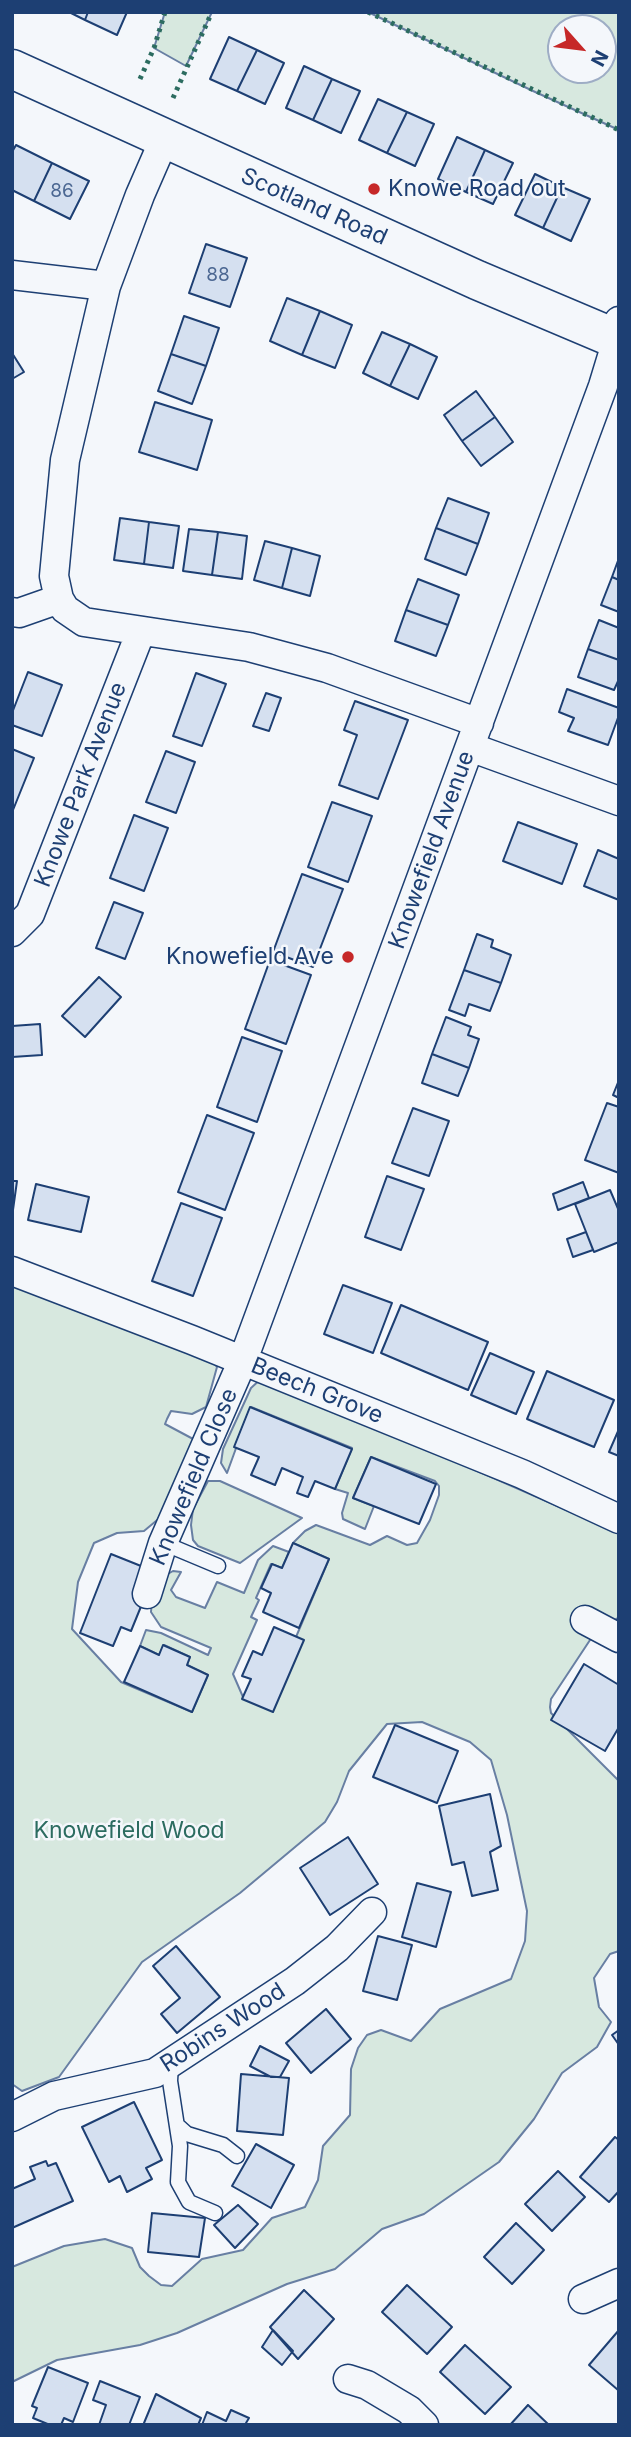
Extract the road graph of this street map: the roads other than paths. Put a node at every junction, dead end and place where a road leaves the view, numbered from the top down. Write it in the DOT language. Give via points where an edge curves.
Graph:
graph roads {
  1 [pos="12,69"];
  2 [pos="164,140"];
  3 [pos="12,275"];
  4 [pos="106,286"];
  5 [pos="618,334"];
  6 [pos="59,599"];
  7 [pos="12,612"];
  8 [pos="141,631"];
  9 [pos="474,735"];
  10 [pos="619,801"];
  11 [pos="12,933"];
  12 [pos="12,1271"];
  13 [pos="243,1360"];
  14 [pos="619,1519"];
  15 [pos="163,1543"];
  16 [pos="218,1566"];
  17 [pos="147,1594"];
  18 [pos="585,1620"];
  19 [pos="619,1638"];
  20 [pos="372,1912"];
  21 [pos="171,2063"];
  22 [pos="12,2118"];
  23 [pos="177,2124"];
  24 [pos="237,2156"];
  25 [pos="215,2213"];
  26 [pos="619,2283"];
  27 [pos="583,2299"];
  28 [pos="348,2379"];
  29 [pos="424,2425"];
  1 -- 2 [label="main road, Scotland Road"];
  2 -- 4 [label="street"];
  2 -- 5 [label="main road, Scotland Road" via="477,280"];
  3 -- 4 [label="street"];
  4 -- 6 [label="street" via="65,460 54,576"];
  5 -- 9 [label="street, Knowefield Avenue"];
  6 -- 7 [label="street"];
  6 -- 8 [label="street" via="84,622"];
  8 -- 9 [label="street" via="249,647 314,664 376,684"];
  8 -- 11 [label="street, Knowe Park Avenue" via="33,906"];
  9 -- 10 [label="street"];
  9 -- 13 [label="street, Knowefield Avenue"];
  12 -- 13 [label="street, Beech Grove"];
  13 -- 14 [label="street, Beech Grove" via="522,1474"];
  13 -- 15 [label="street, Knowefield Close"];
  15 -- 16 [label="lane"];
  15 -- 17 [label="street, Knowefield Close"];
  18 -- 19 [label="street"];
  20 -- 21 [label="street, Robins Wood" via="295,1982"];
  21 -- 22 [label="street, Robins Wood" via="155,2073 54,2096"];
  21 -- 23 [label="lane"];
  23 -- 24 [label="lane" via="187,2134 223,2145"];
  23 -- 25 [label="lane" via="178,2182 189,2202"];
  26 -- 27 [label="street"];
  28 -- 29 [label="street" via="409,2410"];
}
